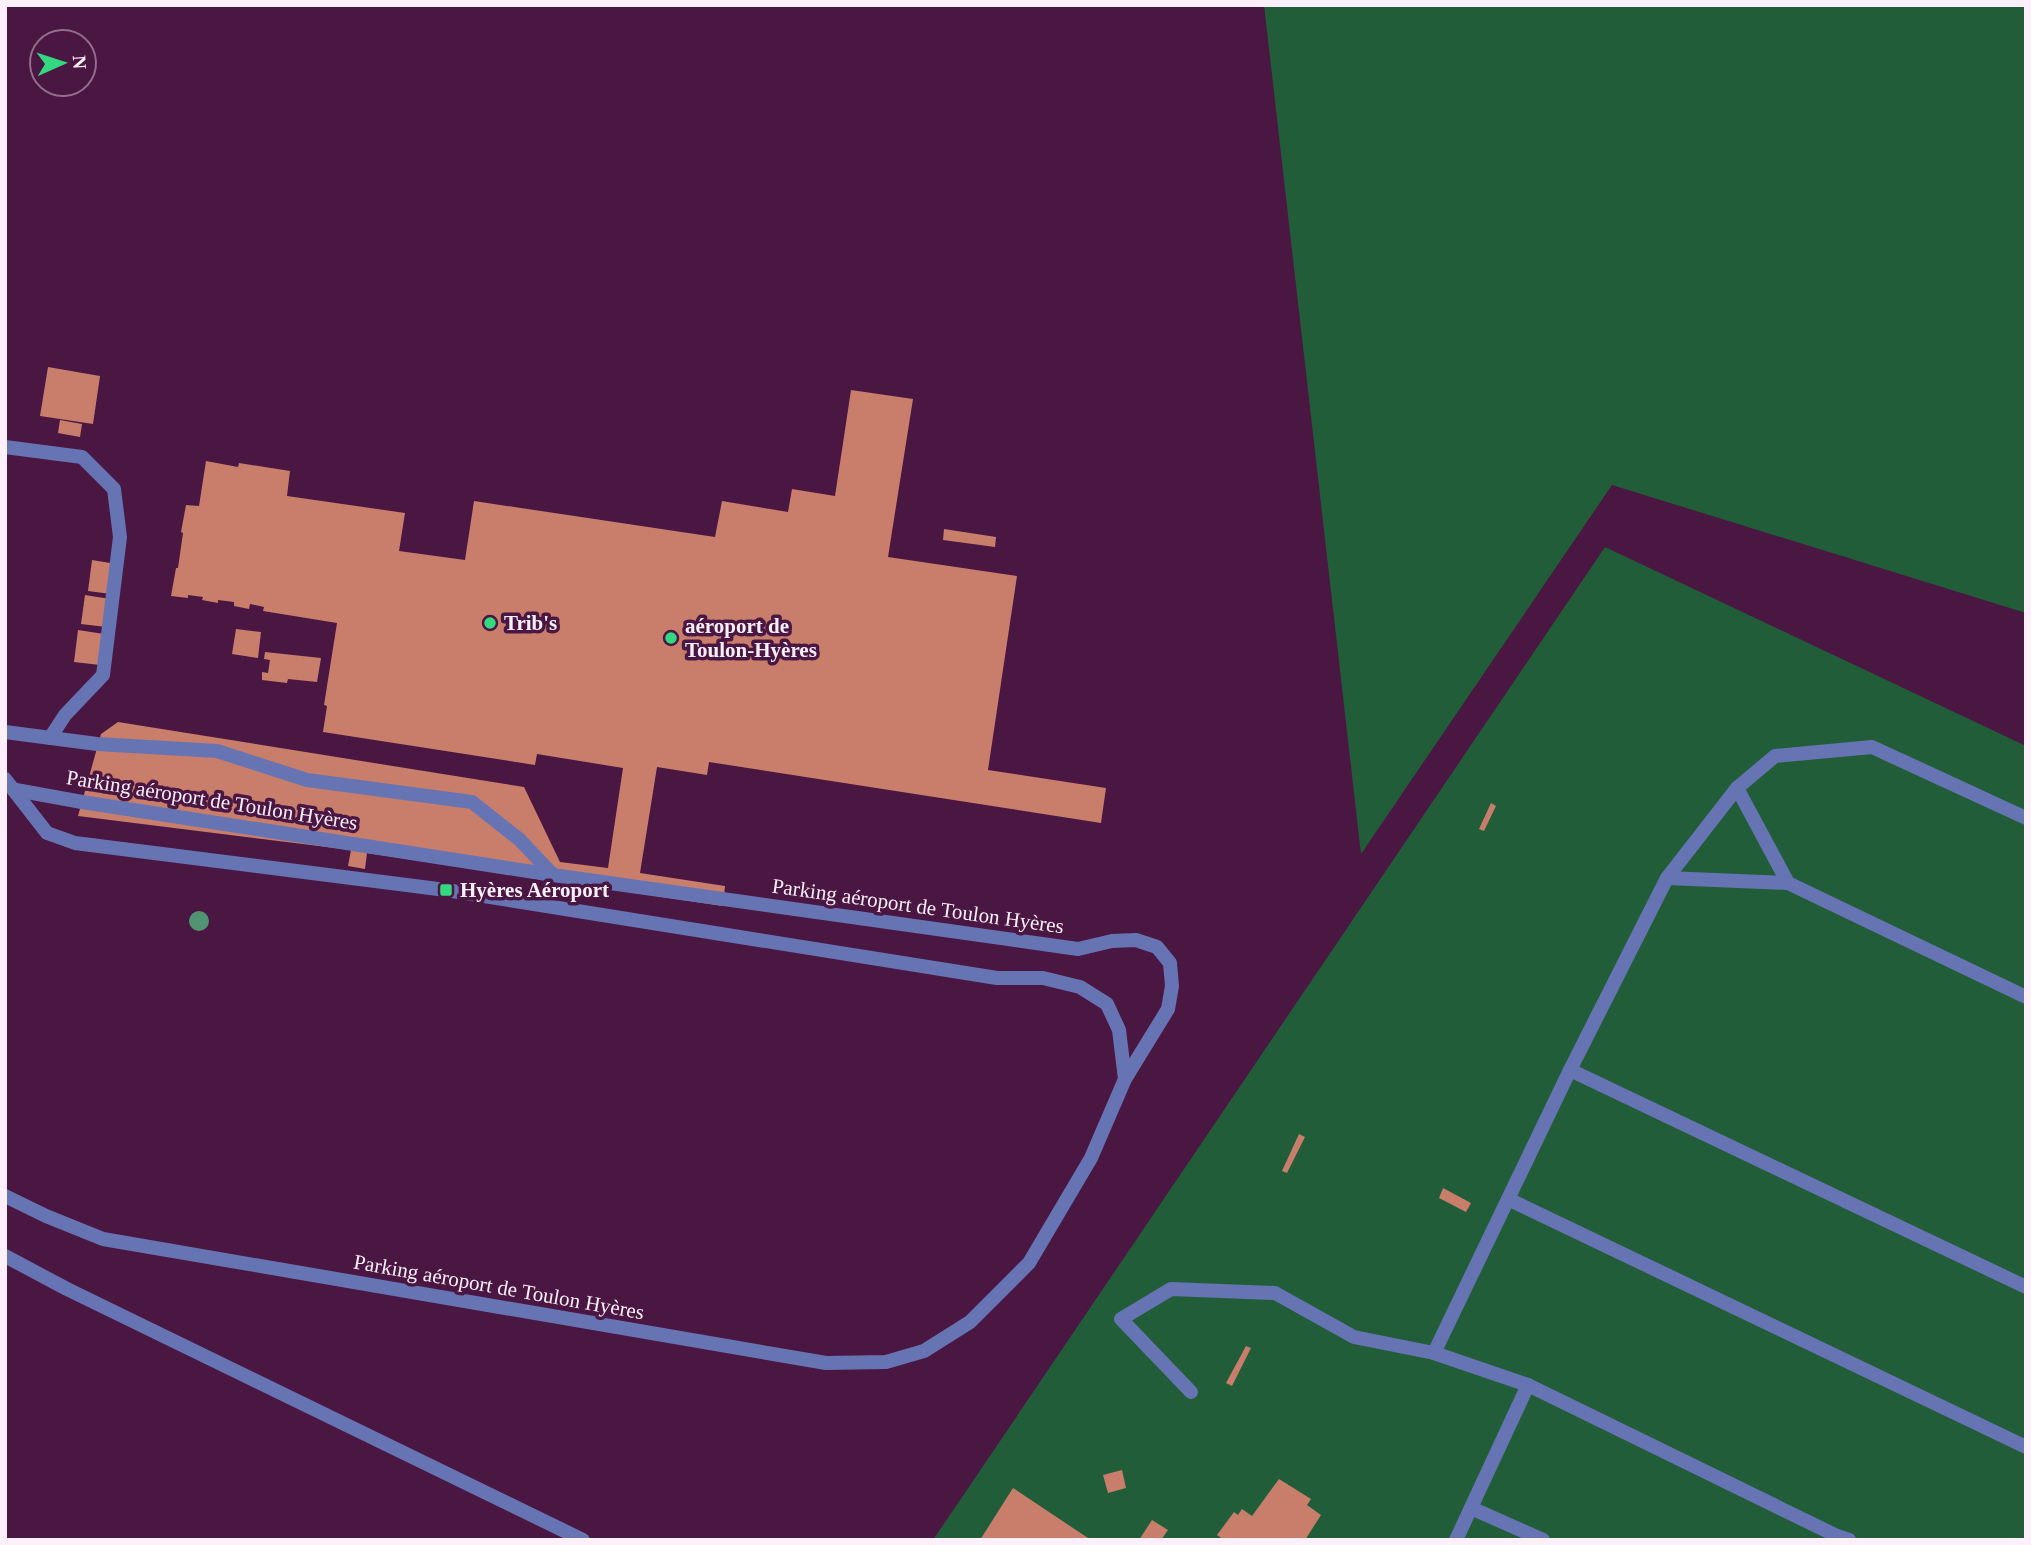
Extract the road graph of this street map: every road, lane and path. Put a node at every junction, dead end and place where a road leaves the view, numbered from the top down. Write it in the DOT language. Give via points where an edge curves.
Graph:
graph roads {
  1 [pos="5,447"];
  2 [pos="5,732"];
  3 [pos="50,738"];
  4 [pos="5,779"];
  5 [pos="1737,788"];
  6 [pos="16,790"];
  7 [pos="2026,818"];
  8 [pos="553,875"];
  9 [pos="1667,878"];
  10 [pos="1788,883"];
  11 [pos="2026,997"];
  12 [pos="1570,1070"];
  13 [pos="1125,1079"];
  14 [pos="5,1196"];
  15 [pos="1508,1199"];
  16 [pos="5,1256"];
  17 [pos="2026,1287"];
  18 [pos="1434,1353"];
  19 [pos="1528,1385"];
  20 [pos="1191,1392"];
  21 [pos="2026,1447"];
  22 [pos="1471,1508"];
  23 [pos="583,1540"];
  24 [pos="1456,1540"];
  25 [pos="1543,1540"];
  26 [pos="1849,1540"];
  1 -- 3 [label="street" via="82,457 114,489 120,537 103,675"];
  2 -- 3 [label="street"];
  3 -- 8 [label="street" via="217,751 307,780 472,802 520,840"];
  4 -- 6 [label="street"];
  5 -- 7 [label="street" via="1775,756 1872,747"];
  5 -- 9 [label="street"];
  5 -- 10 [label="street"];
  6 -- 8 [label="street, Parking aéroport de Toulon Hyères"];
  6 -- 13 [label="street" via="47,833 75,843 446,890 997,978 1043,978 1080,987 1107,1004 1119,1030"];
  8 -- 13 [label="street, Parking aéroport de Toulon Hyères" via="1078,949 1136,940 1157,947 1170,963 1168,1009"];
  9 -- 10 [label="street"];
  9 -- 12 [label="street"];
  10 -- 11 [label="street"];
  12 -- 15 [label="street"];
  12 -- 17 [label="street"];
  13 -- 14 [label="street, Parking aéroport de Toulon Hyères" via="1091,1158 1029,1263 970,1322 924,1351 886,1362 826,1363 103,1239"];
  15 -- 18 [label="street"];
  15 -- 21 [label="street"];
  16 -- 23 [label="street"];
  18 -- 19 [label="street"];
  18 -- 20 [label="street" via="1354,1338 1275,1293 1171,1289 1121,1319"];
  19 -- 22 [label="street"];
  19 -- 26 [label="street"];
  22 -- 24 [label="street"];
  22 -- 25 [label="street"];
}
